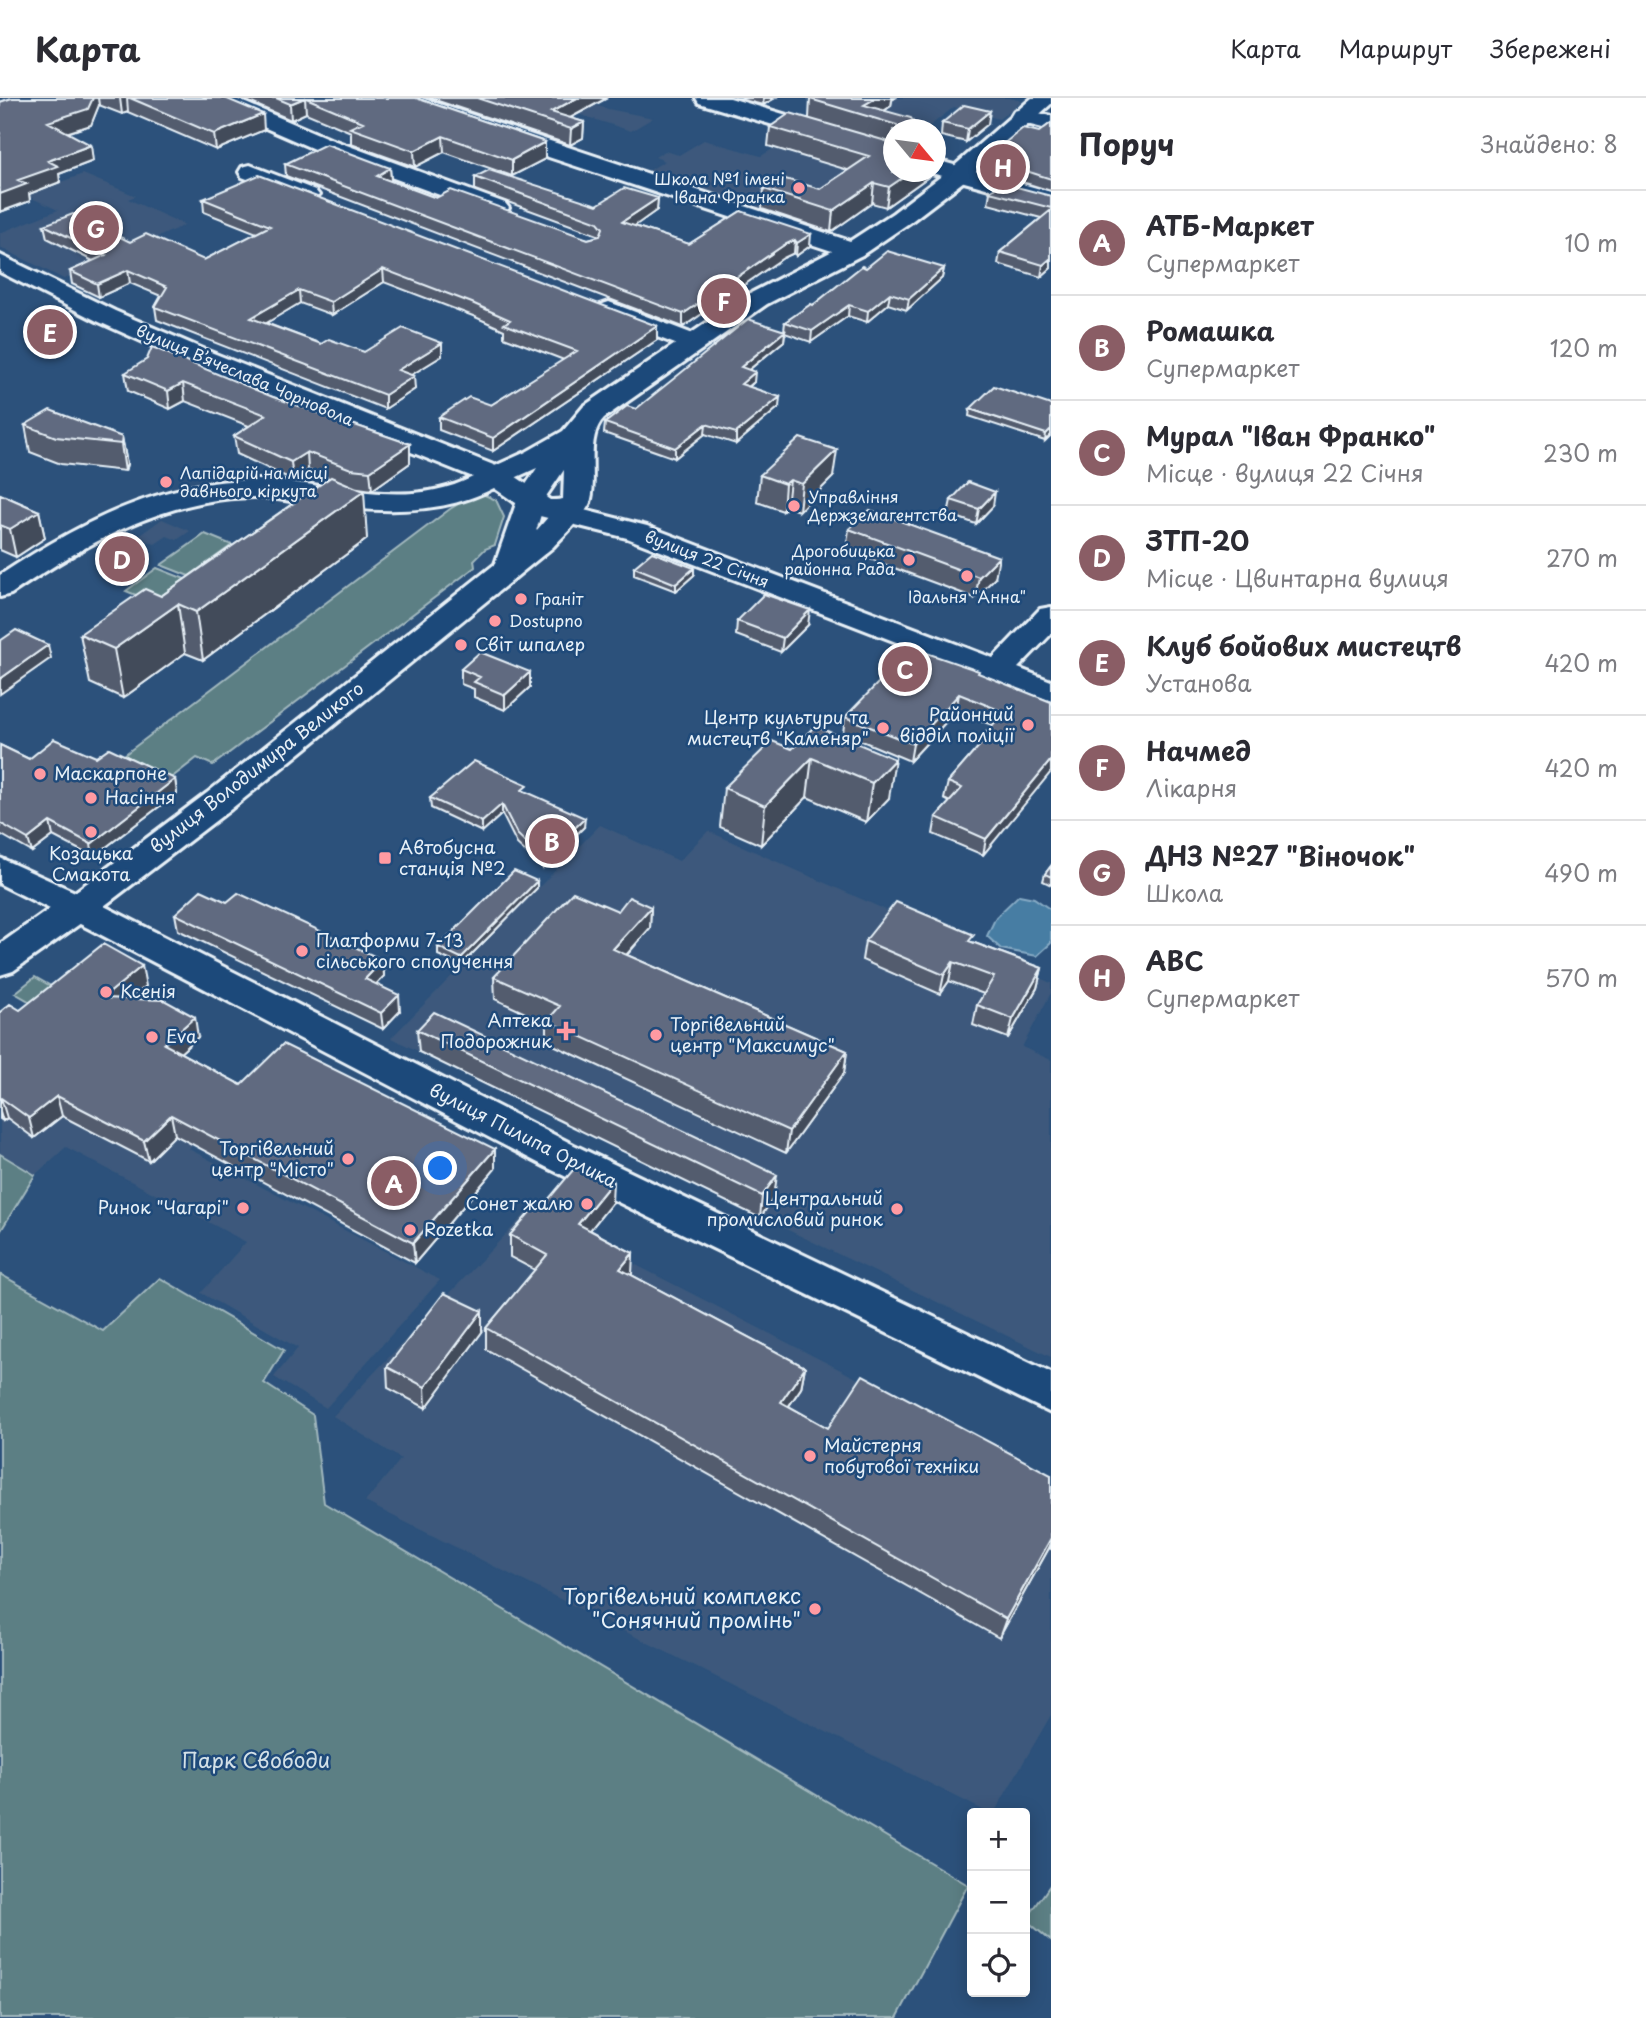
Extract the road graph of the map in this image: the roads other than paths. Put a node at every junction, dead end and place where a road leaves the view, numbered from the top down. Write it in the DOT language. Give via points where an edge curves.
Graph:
graph roads {
  1 [pos="216,98"];
  2 [pos="401,98"];
  3 [pos="707,98"];
  4 [pos="1045,98"];
  5 [pos="1023,116"];
  6 [pos="1051,123"];
  7 [pos="883,151"];
  8 [pos="946,170"];
  9 [pos="250,172"];
  10 [pos="960,173"];
  11 [pos="1051,199"];
  12 [pos="323,202"];
  13 [pos="512,214"];
  14 [pos="853,250"];
  15 [pos="0,262"];
  16 [pos="590,303"];
  17 [pos="692,342"];
  18 [pos="581,426"];
  19 [pos="496,476"];
  20 [pos="559,497"];
  21 [pos="637,532"];
  22 [pos="543,541"];
  23 [pos="509,568"];
  24 [pos="0,588"];
  25 [pos="1051,616"];
  26 [pos="998,671"];
  27 [pos="1051,692"];
  28 [pos="0,870"];
  29 [pos="78,907"];
  30 [pos="0,962"];
  31 [pos="1051,1394"];
  1 -- 13 [label="street" via="311,140"];
  2 -- 14 [label="street"];
  3 -- 7 [label="street"];
  4 -- 5 [label="street"];
  5 -- 6 [label="street"];
  5 -- 10 [label="street"];
  8 -- 10 [label="street"];
  9 -- 12 [label="street"];
  10 -- 11 [label="street"];
  10 -- 14 [label="street"];
  14 -- 17 [label="street" via="784,284"];
  15 -- 19 [label="street, вулиця Вʼячеслава Чорновола" via="199,358"];
  16 -- 17 [label="street"];
  17 -- 18 [label="street"];
  18 -- 19 [label="street" via="536,458"];
  18 -- 20 [label="street"];
  19 -- 20 [label="street, вулиця Вʼячеслава Чорновола"];
  19 -- 24 [label="street" via="445,495 398,503 257,489 184,498 135,510 97,528"];
  20 -- 21 [label="street, вулиця Вʼячеслава Чорновола"];
  20 -- 22 [label="street, вулиця Володимира Великого"];
  20 -- 23 [label="street"];
  21 -- 22 [label="street" via="592,531"];
  21 -- 26 [label="street, вулиця 22 Січня"];
  22 -- 23 [label="street, вулиця Володимира Великого"];
  23 -- 29 [label="street, вулиця Володимира Великого" via="219,801"];
  25 -- 26 [label="street"];
  26 -- 27 [label="street, вулиця 22 Січня"];
  28 -- 29 [label="street, вулиця Пилипа Орлика"];
  29 -- 30 [label="street, вулиця Володимира Великого"];
  29 -- 31 [label="street, вулиця Пилипа Орлика" via="560,1156"];
}
